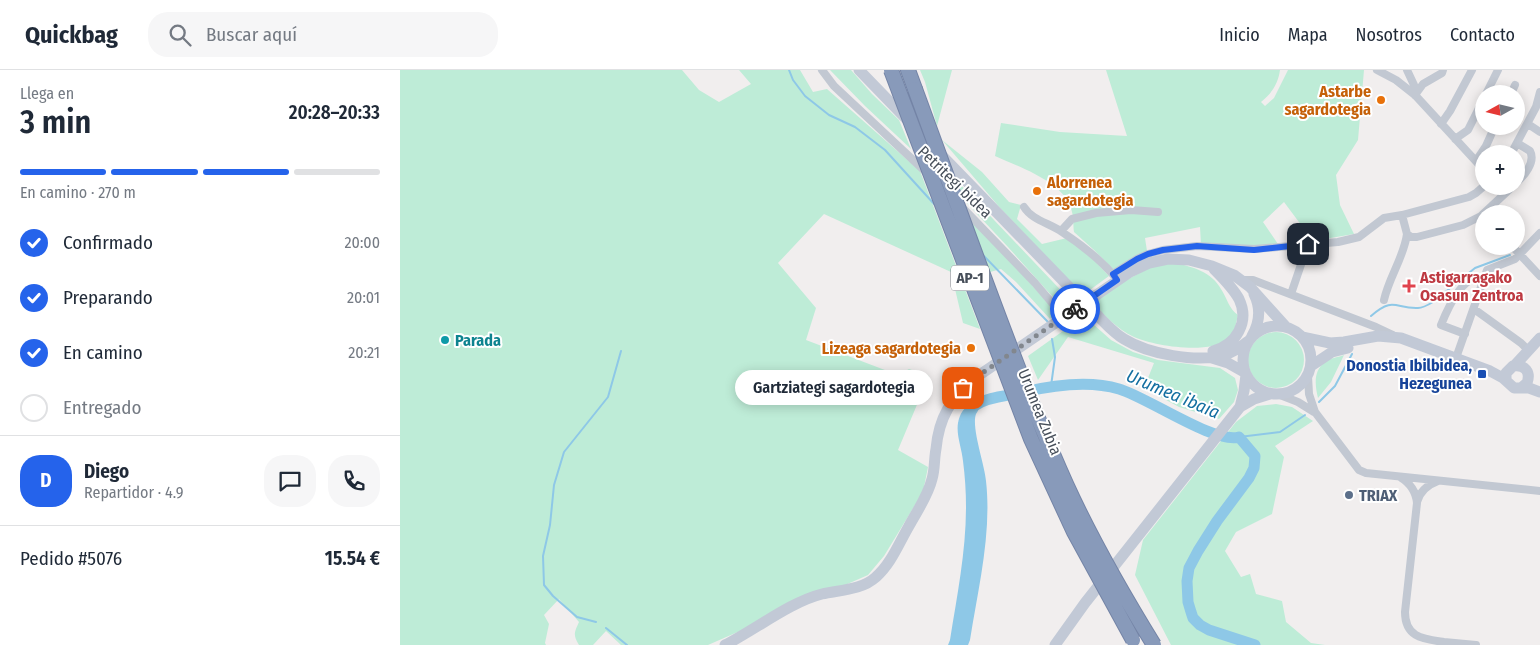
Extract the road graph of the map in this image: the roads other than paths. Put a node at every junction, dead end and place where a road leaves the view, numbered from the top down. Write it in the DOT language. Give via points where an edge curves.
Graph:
graph roads {
  1 [pos="822,70"];
  2 [pos="852,70"];
  3 [pos="859,70"];
  4 [pos="891,70"];
  5 [pos="908,70"];
  6 [pos="1377,70"];
  7 [pos="1407,70"];
  8 [pos="1443,70"];
  9 [pos="1472,70"];
  10 [pos="1498,70"];
  11 [pos="867,76"];
  12 [pos="1490,85"];
  13 [pos="1540,92"];
  14 [pos="1414,95"];
  15 [pos="1475,116"];
  16 [pos="1441,124"];
  17 [pos="1528,124"];
  18 [pos="1540,132"];
  19 [pos="1455,139"];
  20 [pos="1517,143"];
  21 [pos="1520,145"];
  22 [pos="1525,148"];
  23 [pos="1475,160"];
  24 [pos="1525,171"];
  25 [pos="1475,194"];
  26 [pos="1504,195"];
  27 [pos="1494,205"];
  28 [pos="1024,207"];
  29 [pos="1158,212"];
  30 [pos="1402,215"];
  31 [pos="1475,220"];
  32 [pos="1061,231"];
  33 [pos="1540,233"];
  34 [pos="1407,234"];
  35 [pos="1308,244"];
  36 [pos="1525,248"];
  37 [pos="1518,255"];
  38 [pos="1520,255"];
  39 [pos="1212,266"];
  40 [pos="1538,271"];
  41 [pos="1115,277"];
  42 [pos="1244,282"];
  43 [pos="1482,286"];
  44 [pos="1290,294"];
  45 [pos="1384,300"];
  46 [pos="1474,309"];
  47 [pos="1064,317"];
  48 [pos="1367,323"];
  49 [pos="1286,327"];
  50 [pos="1378,331"];
  51 [pos="1465,334"];
  52 [pos="1302,337"];
  53 [pos="1540,338"];
  54 [pos="1250,339"];
  55 [pos="1365,341"];
  56 [pos="1409,341"];
  57 [pos="1528,350"];
  58 [pos="1182,357"];
  59 [pos="1210,358"];
  60 [pos="1456,358"];
  61 [pos="1512,367"];
  62 [pos="1309,371"];
  63 [pos="1490,371"];
  64 [pos="1245,373"];
  65 [pos="1528,373"];
  66 [pos="1506,380"];
  67 [pos="1540,387"];
  68 [pos="1521,388"];
  69 [pos="1540,392"];
  70 [pos="1275,394"];
  71 [pos="1240,407"];
  72 [pos="1315,412"];
  73 [pos="1398,476"];
  74 [pos="1440,481"];
  75 [pos="1540,491"];
  76 [pos="1417,503"];
  77 [pos="1136,643"];
  78 [pos="725,645"];
  79 [pos="1055,645"];
  80 [pos="1154,645"];
  81 [pos="1476,645"];
  1 -- 47 [label="street, Petritegi bidea" via="834,86 979,224"];
  2 -- 11 [label="main road" via="857,76"];
  3 -- 11 [label="main road"];
  4 -- 77 [label="highway, Urumea Zubia / AP-1, bridge" via="1031,439 1074,532"];
  5 -- 80 [label="highway, Urumea Zubia / AP-1, bridge" via="1042,430 1099,549"];
  6 -- 14 [label="street"];
  7 -- 14 [label="street" via="1414,85"];
  8 -- 14 [label="street"];
  9 -- 16 [label="street"];
  10 -- 12 [label="street"];
  11 -- 58 [label="main road, bridge" via="1122,338 1149,351"];
  13 -- 17 [label="street"];
  14 -- 16 [label="street"];
  15 -- 19 [label="street" via="1468,130"];
  16 -- 19 [label="street"];
  17 -- 18 [label="street"];
  17 -- 20 [label="street"];
  19 -- 23 [label="street"];
  20 -- 21 [label="street"];
  22 -- 24 [label="street" via="1530,151 1532,159"];
  25 -- 30 [label="street"];
  26 -- 27 [label="street"];
  28 -- 32 [label="street" via="1028,214"];
  29 -- 32 [label="street" via="1096,212 1072,219"];
  30 -- 34 [label="street"];
  30 -- 35 [label="street" via="1384,218 1359,237"];
  31 -- 34 [label="street" via="1417,237"];
  32 -- 41 [label="street" via="1092,253"];
  33 -- 36 [label="street"];
  34 -- 45 [label="street" via="1406,245"];
  35 -- 41 [label="street" via="1254,250 1197,246 1163,250 1137,259"];
  35 -- 44 [label="street"];
  37 -- 43 [label="street" via="1487,270"];
  38 -- 40 [label="street"];
  39 -- 41 [label="main road" via="1175,258"];
  39 -- 42 [label="main road"];
  39 -- 58 [label="main road" via="1240,302 1241,328 1224,348"];
  41 -- 47 [label="main road"];
  42 -- 44 [label="street" via="1252,279"];
  42 -- 49 [label="main road"];
  42 -- 54 [label="main road" via="1258,307 1257,324"];
  43 -- 46 [label="street"];
  43 -- 51 [label="street" via="1479,279 1470,280 1448,307 1441,325"];
  44 -- 48 [label="street"];
  46 -- 51 [label="street"];
  46 -- 57 [label="street"];
  47 -- 78 [label="main road" via="975,378 949,405 938,434 934,473 928,490 893,554 875,578 856,587 804,600"];
  48 -- 50 [label="street"];
  48 -- 55 [label="street" via="1372,332"];
  49 -- 52 [label="main road"];
  49 -- 54 [label="main road" via="1269,326"];
  50 -- 55 [label="main road"];
  50 -- 56 [label="main road"];
  51 -- 60 [label="street"];
  52 -- 55 [label="main road" via="1330,344"];
  52 -- 62 [label="main road" via="1311,357"];
  53 -- 57 [label="main road"];
  54 -- 59 [label="main road" via="1230,353"];
  54 -- 64 [label="main road" via="1242,356"];
  55 -- 56 [label="main road"];
  55 -- 62 [label="main road" via="1332,352"];
  56 -- 60 [label="main road"];
  57 -- 61 [label="main road"];
  57 -- 65 [label="main road" via="1525,364"];
  58 -- 59 [label="main road"];
  59 -- 64 [label="main road"];
  60 -- 63 [label="main road"];
  61 -- 63 [label="main road"];
  61 -- 65 [label="main road" via="1522,366"];
  61 -- 66 [label="main road" via="1506,373"];
  62 -- 70 [label="main road" via="1303,383 1289,393"];
  62 -- 72 [label="street" via="1309,394"];
  63 -- 66 [label="main road"];
  64 -- 70 [label="main road" via="1258,389"];
  64 -- 71 [label="main road"];
  65 -- 67 [label="main road"];
  65 -- 68 [label="main road" via="1527,383"];
  66 -- 68 [label="main road" via="1514,388"];
  68 -- 69 [label="main road"];
  70 -- 71 [label="main road" via="1254,399"];
  70 -- 72 [label="street"];
  71 -- 79 [label="main road"];
  72 -- 73 [label="street" via="1359,470"];
  73 -- 74 [label="street"];
  73 -- 76 [label="street" via="1411,486"];
  74 -- 75 [label="street"];
  74 -- 76 [label="street" via="1424,489"];
  76 -- 81 [label="street" via="1405,612 1408,626 1426,640"];
}
